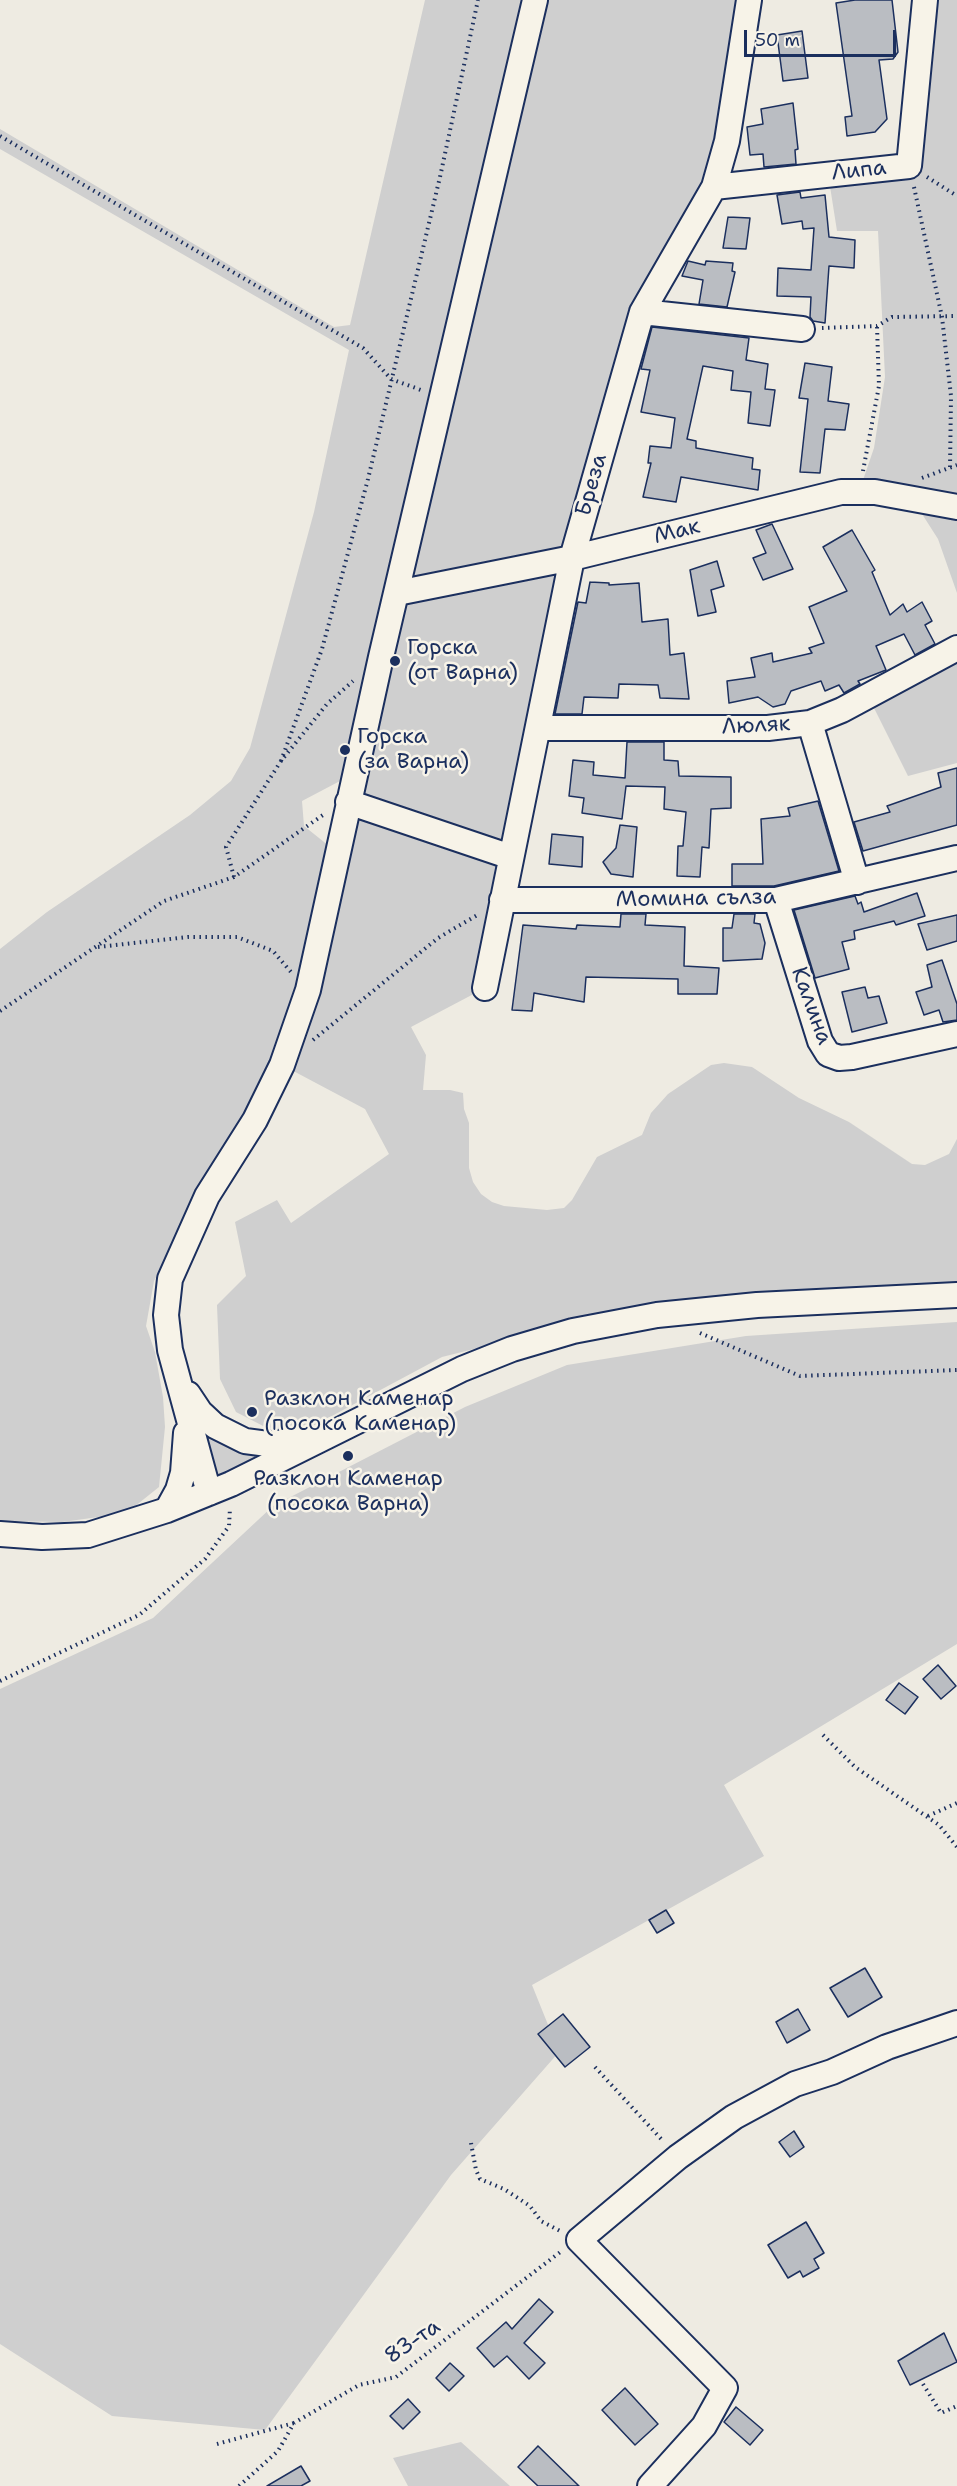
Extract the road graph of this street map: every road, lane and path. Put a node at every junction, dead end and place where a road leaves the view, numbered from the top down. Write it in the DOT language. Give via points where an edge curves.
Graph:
graph roads {
  1 [pos="478,0"];
  2 [pos="535,0"];
  3 [pos="749,0"];
  4 [pos="925,0"];
  5 [pos="0,136"];
  6 [pos="909,166"];
  7 [pos="714,187"];
  8 [pos="957,196"];
  9 [pos="642,312"];
  10 [pos="957,316"];
  11 [pos="942,317"];
  12 [pos="877,326"];
  13 [pos="802,329"];
  14 [pos="391,379"];
  15 [pos="444,398"];
  16 [pos="950,469"];
  17 [pos="858,492"];
  18 [pos="957,507"];
  19 [pos="572,558"];
  20 [pos="397,593"];
  21 [pos="957,648"];
  22 [pos="354,681"];
  23 [pos="810,723"];
  24 [pos="538,728"];
  25 [pos="281,761"];
  26 [pos="348,802"];
  27 [pos="511,857"];
  28 [pos="957,858"];
  29 [pos="234,877"];
  30 [pos="857,882"];
  31 [pos="502,900"];
  32 [pos="776,900"];
  33 [pos="98,947"];
  34 [pos="485,988"];
  35 [pos="308,990"];
  36 [pos="0,1011"];
  37 [pos="957,1034"];
  38 [pos="308,1044"];
  39 [pos="957,1295"];
  40 [pos="690,1329"];
  41 [pos="957,1370"];
  42 [pos="180,1383"];
  43 [pos="317,1439"];
  44 [pos="220,1488"];
  45 [pos="167,1510"];
  46 [pos="0,1534"];
  47 [pos="0,1681"];
  48 [pos="822,1735"];
  49 [pos="957,1803"];
  50 [pos="927,1816"];
  51 [pos="957,1847"];
  52 [pos="957,2023"];
  53 [pos="595,2067"];
  54 [pos="471,2143"];
  55 [pos="678,2157"];
  56 [pos="579,2240"];
  57 [pos="923,2384"];
  58 [pos="957,2406"];
  59 [pos="294,2423"];
  60 [pos="217,2444"];
  61 [pos="239,2486"];
  62 [pos="650,2486"];
  1 -- 14 [label="path"];
  2 -- 15 [label="street"];
  3 -- 7 [label="street, Бреза" via="727,141"];
  4 -- 6 [label="street, Липа"];
  5 -- 14 [label="path" via="363,348"];
  6 -- 7 [label="street, Липа"];
  6 -- 8 [label="path"];
  6 -- 11 [label="path"];
  7 -- 9 [label="street, Бреза"];
  9 -- 13 [label="street"];
  9 -- 19 [label="street, Бреза"];
  10 -- 11 [label="path"];
  11 -- 12 [label="path" via="892,317"];
  11 -- 16 [label="path" via="951,396"];
  12 -- 13 [label="path"];
  12 -- 17 [label="path" via="879,386"];
  14 -- 15 [label="path"];
  14 -- 25 [label="path" via="322,649"];
  15 -- 20 [label="street"];
  17 -- 18 [label="street, Мак"];
  17 -- 19 [label="street, Мак" via="841,492"];
  19 -- 20 [label="street, Мак"];
  19 -- 24 [label="street, Бреза"];
  20 -- 26 [label="street"];
  21 -- 23 [label="street, Люляк"];
  22 -- 25 [label="path" via="327,704"];
  23 -- 24 [label="street, Люляк" via="768,728"];
  23 -- 30 [label="street"];
  24 -- 27 [label="street, Бреза"];
  25 -- 29 [label="path" via="226,847"];
  26 -- 27 [label="street"];
  26 -- 29 [label="path" via="316,819"];
  26 -- 35 [label="street"];
  27 -- 31 [label="street, Бреза"];
  28 -- 30 [label="street, Момина сълза"];
  29 -- 33 [label="path" via="164,901"];
  30 -- 32 [label="street, Момина сълза"];
  31 -- 32 [label="street, Момина сълза"];
  31 -- 34 [label="street, Бреза"];
  31 -- 38 [label="path" via="438,938"];
  32 -- 37 [label="street, Калина" via="820,1041 828,1054 839,1058 852,1056"];
  33 -- 35 [label="path" via="188,937 237,937 273,951"];
  33 -- 36 [label="path"];
  35 -- 42 [label="street" via="282,1065 255,1120 207,1196 170,1279 166,1315 170,1350"];
  39 -- 43 [label="street" via="757,1305 657,1315 573,1331 512,1349 462,1370"];
  40 -- 41 [label="path" via="800,1376"];
  42 -- 43 [label="street" via="215,1426 246,1442"];
  42 -- 44 [label="street"];
  42 -- 45 [label="street" via="186,1454 178,1490"];
  43 -- 44 [label="street"];
  44 -- 45 [label="street"];
  44 -- 47 [label="path" via="229,1526 206,1559 139,1615"];
  45 -- 46 [label="street" via="88,1535 42,1538"];
  48 -- 50 [label="path" via="855,1767"];
  49 -- 50 [label="path"];
  50 -- 51 [label="path"];
  52 -- 55 [label="street" via="795,2084 734,2116"];
  53 -- 55 [label="path"];
  54 -- 56 [label="path" via="480,2179 504,2189 530,2206 541,2221"];
  55 -- 56 [label="street"];
  56 -- 59 [label="path, 83-та" via="396,2377 359,2385"];
  56 -- 62 [label="street" via="725,2388 704,2426"];
  57 -- 58 [label="path" via="941,2413"];
  59 -- 60 [label="path"];
  59 -- 61 [label="path, 83-та" via="278,2451"];
}
